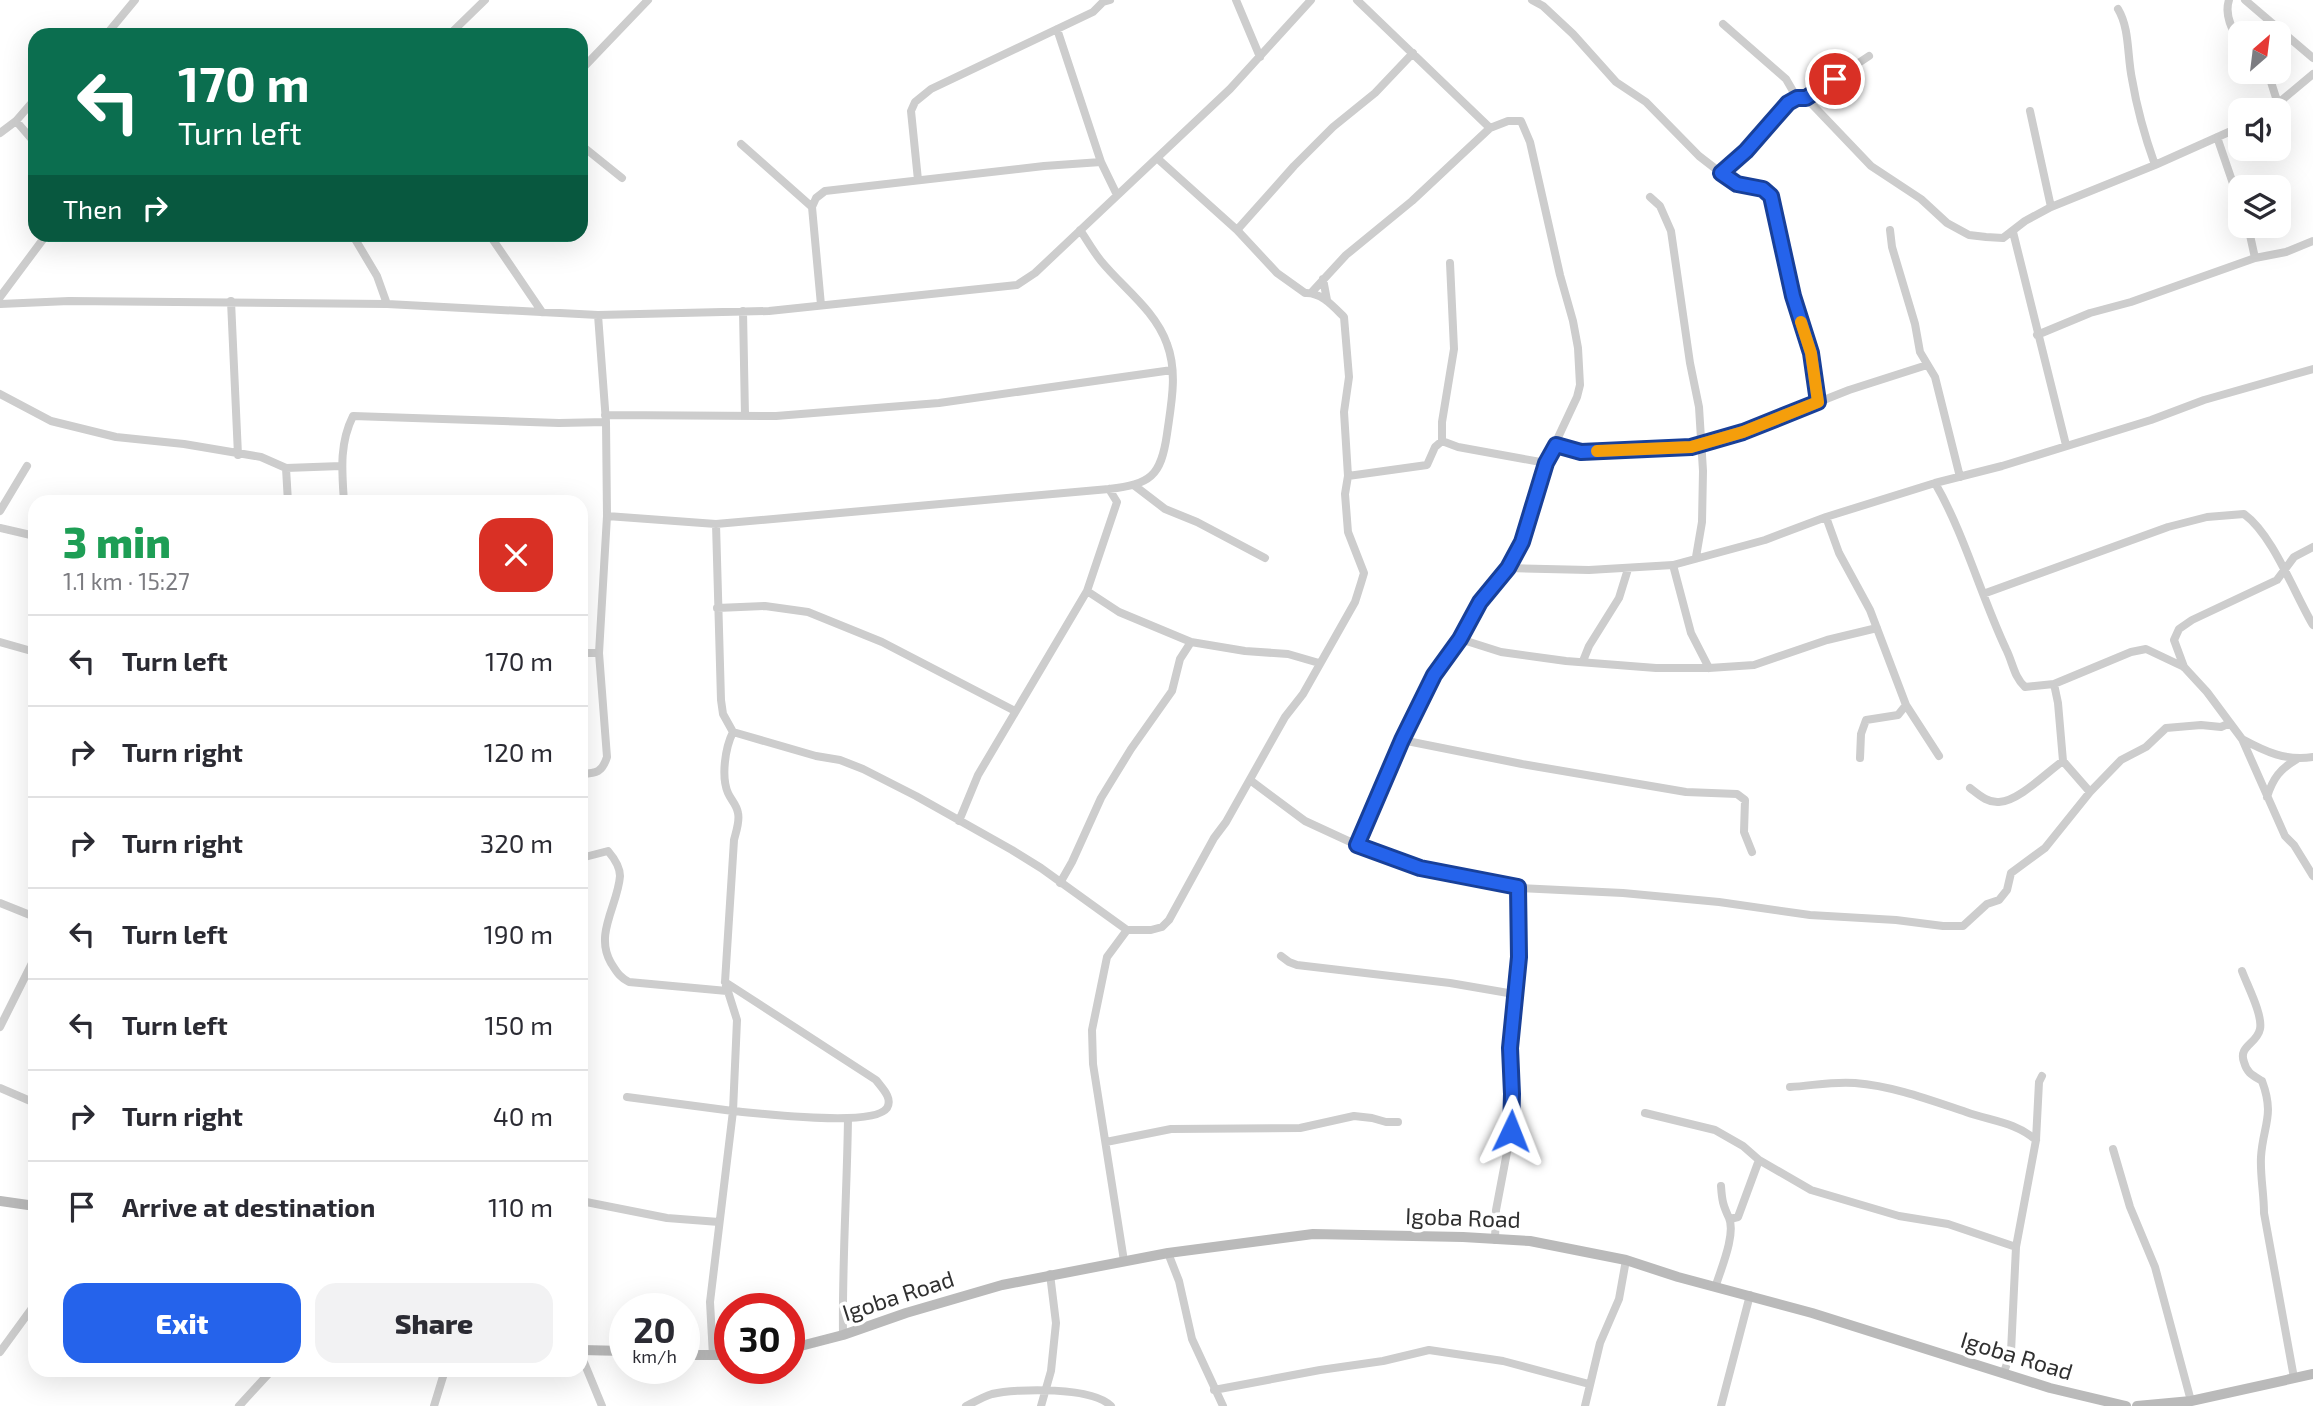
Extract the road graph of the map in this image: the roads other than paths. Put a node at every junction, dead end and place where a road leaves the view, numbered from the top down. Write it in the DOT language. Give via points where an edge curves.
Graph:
graph roads {
  1 [pos="135,0"];
  2 [pos="485,0"];
  3 [pos="648,0"];
  4 [pos="1236,0"];
  5 [pos="1311,0"];
  6 [pos="1357,0"];
  7 [pos="1532,0"];
  8 [pos="2229,0"];
  9 [pos="2245,0"];
  10 [pos="1105,1"];
  11 [pos="2118,9"];
  12 [pos="2230,21"];
  13 [pos="1723,24"];
  14 [pos="112,28"];
  15 [pos="456,28"];
  16 [pos="1057,29"];
  17 [pos="1413,52"];
  18 [pos="1868,56"];
  19 [pos="1260,57"];
  20 [pos="2313,58"];
  21 [pos="588,63"];
  22 [pos="2313,74"];
  23 [pos="1802,98"];
  24 [pos="2285,98"];
  25 [pos="28,107"];
  26 [pos="2030,111"];
  27 [pos="16,121"];
  28 [pos="1490,128"];
  29 [pos="2228,132"];
  30 [pos="0,133"];
  31 [pos="28,135"];
  32 [pos="2217,137"];
  33 [pos="741,144"];
  34 [pos="588,151"];
  35 [pos="1158,159"];
  36 [pos="1101,162"];
  37 [pos="2155,165"];
  38 [pos="1721,173"];
  39 [pos="2230,175"];
  40 [pos="622,178"];
  41 [pos="918,180"];
  42 [pos="1117,195"];
  43 [pos="1650,197"];
  44 [pos="812,207"];
  45 [pos="2051,207"];
  46 [pos="1080,230"];
  47 [pos="1237,230"];
  48 [pos="1890,230"];
  49 [pos="2013,232"];
  50 [pos="2251,238"];
  51 [pos="2313,241"];
  52 [pos="41,242"];
  53 [pos="357,242"];
  54 [pos="494,242"];
  55 [pos="2255,258"];
  56 [pos="1450,263"];
  57 [pos="1323,279"];
  58 [pos="1311,292"];
  59 [pos="0,297"];
  60 [pos="1327,300"];
  61 [pos="231,301"];
  62 [pos="0,304"];
  63 [pos="387,304"];
  64 [pos="821,305"];
  65 [pos="743,311"];
  66 [pos="542,312"];
  67 [pos="598,315"];
  68 [pos="2037,335"];
  69 [pos="1927,365"];
  70 [pos="2313,369"];
  71 [pos="1172,370"];
  72 [pos="0,394"];
  73 [pos="1818,402"];
  74 [pos="746,416"];
  75 [pos="606,419"];
  76 [pos="1442,440"];
  77 [pos="1703,442"];
  78 [pos="1556,445"];
  79 [pos="2066,445"];
  80 [pos="238,454"];
  81 [pos="1546,463"];
  82 [pos="27,466"];
  83 [pos="341,466"];
  84 [pos="286,468"];
  85 [pos="1348,476"];
  86 [pos="1960,477"];
  87 [pos="1935,483"];
  88 [pos="1135,486"];
  89 [pos="1109,489"];
  90 [pos="288,495"];
  91 [pos="343,495"];
  92 [pos="0,511"];
  93 [pos="607,516"];
  94 [pos="1826,517"];
  95 [pos="716,524"];
  96 [pos="0,528"];
  97 [pos="28,534"];
  98 [pos="2313,547"];
  99 [pos="1696,557"];
  100 [pos="1265,558"];
  101 [pos="1673,565"];
  102 [pos="1508,568"];
  103 [pos="1629,569"];
  104 [pos="2284,569"];
  105 [pos="1087,591"];
  106 [pos="1983,594"];
  107 [pos="717,608"];
  108 [pos="2313,625"];
  109 [pos="1877,628"];
  110 [pos="1460,639"];
  111 [pos="0,642"];
  112 [pos="1191,642"];
  113 [pos="28,650"];
  114 [pos="588,653"];
  115 [pos="599,653"];
  116 [pos="1583,661"];
  117 [pos="1319,663"];
  118 [pos="2184,667"];
  119 [pos="1709,668"];
  120 [pos="2054,684"];
  121 [pos="1906,705"];
  122 [pos="1014,711"];
  123 [pos="2230,723"];
  124 [pos="733,732"];
  125 [pos="2242,739"];
  126 [pos="1402,740"];
  127 [pos="1939,756"];
  128 [pos="2313,757"];
  129 [pos="1860,758"];
  130 [pos="2297,759"];
  131 [pos="2063,761"];
  132 [pos="588,774"];
  133 [pos="1250,780"];
  134 [pos="1970,788"];
  135 [pos="2090,792"];
  136 [pos="2267,797"];
  137 [pos="959,821"];
  138 [pos="1357,845"];
  139 [pos="1752,852"];
  140 [pos="588,856"];
  141 [pos="2313,876"];
  142 [pos="1060,883"];
  143 [pos="1518,887"];
  144 [pos="0,903"];
  145 [pos="28,914"];
  146 [pos="1127,930"];
  147 [pos="1281,956"];
  148 [pos="28,971"];
  149 [pos="2242,971"];
  150 [pos="725,982"];
  151 [pos="727,991"];
  152 [pos="1514,994"];
  153 [pos="0,1027"];
  154 [pos="2042,1076"];
  155 [pos="1790,1087"];
  156 [pos="0,1088"];
  157 [pos="626,1097"];
  158 [pos="28,1100"];
  159 [pos="733,1111"];
  160 [pos="1645,1113"];
  161 [pos="848,1119"];
  162 [pos="1398,1122"];
  163 [pos="2036,1140"];
  164 [pos="1106,1142"];
  165 [pos="2113,1149"];
  166 [pos="1759,1160"];
  167 [pos="1721,1186"];
  168 [pos="0,1201"];
  169 [pos="588,1202"];
  170 [pos="28,1205"];
  171 [pos="1730,1219"];
  172 [pos="719,1222"];
  173 [pos="1495,1240"];
  174 [pos="2016,1247"];
  175 [pos="1168,1253"];
  176 [pos="1626,1260"];
  177 [pos="1124,1261"];
  178 [pos="1050,1275"];
  179 [pos="1716,1285"];
  180 [pos="1750,1295"];
  181 [pos="28,1314"];
  182 [pos="843,1335"];
  183 [pos="805,1345"];
  184 [pos="609,1351"];
  185 [pos="0,1352"];
  186 [pos="588,1352"];
  187 [pos="700,1356"];
  188 [pos="713,1356"];
  189 [pos="588,1370"];
  190 [pos="2004,1372"];
  191 [pos="2313,1374"];
  192 [pos="266,1377"];
  193 [pos="443,1377"];
  194 [pos="2294,1377"];
  195 [pos="1588,1384"];
  196 [pos="1046,1389"];
  197 [pos="1214,1390"];
  198 [pos="2191,1401"];
  199 [pos="239,1406"];
  200 [pos="434,1406"];
  201 [pos="602,1406"];
  202 [pos="966,1406"];
  203 [pos="1041,1406"];
  204 [pos="1111,1406"];
  205 [pos="1223,1406"];
  206 [pos="1585,1406"];
  207 [pos="1721,1406"];
  208 [pos="2126,1406"];
  209 [pos="2137,1406"];
  1 -- 14 [label="street"];
  2 -- 15 [label="street"];
  3 -- 21 [label="street"];
  4 -- 19 [label="street"];
  5 -- 19 [label="street"];
  6 -- 17 [label="street"];
  7 -- 38 [label="street" via="1573,34 1616,82 1646,102"];
  8 -- 12 [label="street"];
  9 -- 20 [label="street"];
  10 -- 16 [label="street"];
  11 -- 37 [label="street"];
  13 -- 23 [label="street"];
  16 -- 36 [label="street"];
  16 -- 41 [label="street" via="931,89 915,102"];
  17 -- 28 [label="street"];
  17 -- 47 [label="street" via="1294,166"];
  18 -- 23 [label="street"];
  19 -- 35 [label="street"];
  22 -- 24 [label="street"];
  23 -- 38 [label="street" via="1788,103"];
  23 -- 49 [label="street" via="1871,166 1921,198 1947,223 1969,235 2003,237"];
  25 -- 27 [label="street"];
  26 -- 45 [label="street"];
  27 -- 30 [label="street"];
  27 -- 31 [label="street"];
  28 -- 57 [label="street"];
  28 -- 78 [label="street" via="1515,120 1525,128 1573,321 1580,385"];
  29 -- 32 [label="street"];
  32 -- 37 [label="street"];
  32 -- 39 [label="street"];
  33 -- 44 [label="street"];
  34 -- 40 [label="street"];
  35 -- 42 [label="street"];
  35 -- 47 [label="street"];
  36 -- 41 [label="street"];
  36 -- 42 [label="street"];
  37 -- 45 [label="street"];
  38 -- 73 [label="street" via="1771,196 1811,353"];
  41 -- 44 [label="street" via="825,191"];
  42 -- 46 [label="street"];
  43 -- 77 [label="street" via="1660,206 1671,230"];
  44 -- 64 [label="street"];
  45 -- 49 [label="street"];
  46 -- 64 [label="street" via="1017,285"];
  46 -- 71 [label="street" via="1153,318 1167,344"];
  47 -- 58 [label="street" via="1287,281"];
  48 -- 69 [label="street"];
  49 -- 68 [label="street"];
  50 -- 55 [label="street"];
  51 -- 55 [label="street"];
  52 -- 59 [label="street"];
  53 -- 63 [label="street"];
  54 -- 66 [label="street"];
  55 -- 68 [label="street" via="2060,323"];
  56 -- 76 [label="street" via="1454,349"];
  57 -- 58 [label="street"];
  57 -- 60 [label="street"];
  58 -- 60 [label="street"];
  60 -- 85 [label="street" via="1344,317"];
  61 -- 62 [label="street"];
  61 -- 63 [label="street"];
  61 -- 80 [label="street"];
  63 -- 66 [label="street"];
  64 -- 65 [label="street"];
  65 -- 67 [label="street"];
  65 -- 74 [label="street"];
  66 -- 67 [label="street"];
  67 -- 75 [label="street"];
  68 -- 79 [label="street"];
  69 -- 73 [label="street"];
  69 -- 86 [label="street" via="1935,377"];
  70 -- 79 [label="street"];
  71 -- 74 [label="street" via="939,403"];
  71 -- 88 [label="street" via="1165,449 1154,474"];
  72 -- 80 [label="street" via="67,426"];
  73 -- 77 [label="street" via="1743,432"];
  74 -- 75 [label="street"];
  75 -- 83 [label="street" via="559,423 353,416 343,438"];
  75 -- 93 [label="street"];
  76 -- 81 [label="street"];
  76 -- 85 [label="street" via="1427,465"];
  77 -- 78 [label="street" via="1691,447 1581,452"];
  77 -- 99 [label="street" via="1702,522"];
  78 -- 81 [label="street"];
  79 -- 86 [label="street"];
  80 -- 84 [label="street" via="261,457"];
  81 -- 102 [label="street" via="1522,542"];
  82 -- 92 [label="street"];
  83 -- 84 [label="street"];
  83 -- 91 [label="street"];
  84 -- 90 [label="street"];
  85 -- 117 [label="street" via="1348,532 1364,573 1355,603"];
  86 -- 87 [label="street"];
  87 -- 94 [label="street"];
  87 -- 106 [label="street"];
  88 -- 89 [label="street"];
  88 -- 100 [label="street" via="1176,515"];
  89 -- 95 [label="street"];
  89 -- 105 [label="street" via="1117,502"];
  93 -- 95 [label="street"];
  93 -- 115 [label="street"];
  94 -- 99 [label="street" via="1765,540"];
  94 -- 109 [label="street"];
  95 -- 107 [label="street"];
  96 -- 97 [label="street"];
  98 -- 104 [label="street" via="2294,557"];
  99 -- 101 [label="street"];
  101 -- 103 [label="street"];
  101 -- 119 [label="street" via="1691,633"];
  102 -- 103 [label="street"];
  102 -- 110 [label="street" via="1480,602"];
  103 -- 116 [label="street" via="1619,598"];
  104 -- 106 [label="street" via="2255,522 2244,514 2232,514 2168,527"];
  104 -- 108 [label="street"];
  104 -- 118 [label="street" via="2277,580 2179,629 2174,639"];
  105 -- 112 [label="street" via="1119,612"];
  105 -- 122 [label="street"];
  106 -- 120 [label="street" via="2017,680 2025,687"];
  107 -- 122 [label="street" via="765,606 808,612 882,642"];
  107 -- 124 [label="street" via="721,700"];
  109 -- 119 [label="street" via="1754,665"];
  109 -- 121 [label="street"];
  110 -- 116 [label="street" via="1501,652"];
  110 -- 126 [label="street" via="1434,675"];
  111 -- 113 [label="street"];
  112 -- 117 [label="street" via="1288,654"];
  112 -- 142 [label="street" via="1180,659 1172,691 1101,798"];
  114 -- 115 [label="street"];
  115 -- 132 [label="street" via="607,757 604,768"];
  116 -- 119 [label="street"];
  117 -- 133 [label="street"];
  118 -- 120 [label="street" via="2146,649"];
  118 -- 123 [label="street"];
  120 -- 131 [label="street"];
  121 -- 127 [label="street"];
  121 -- 129 [label="street" via="1898,715 1866,720"];
  122 -- 137 [label="street" via="978,775"];
  123 -- 125 [label="street"];
  123 -- 135 [label="street" via="2166,728 2146,747 2121,760"];
  124 -- 137 [label="street" via="840,760"];
  124 -- 150 [label="street" via="725,783 738,817"];
  125 -- 130 [label="street" via="2273,755"];
  125 -- 136 [label="street"];
  126 -- 138 [label="street"];
  126 -- 139 [label="street" via="1648,786 1737,794 1745,800 1744,832"];
  128 -- 130 [label="street"];
  130 -- 136 [label="street" via="2282,768"];
  131 -- 134 [label="street" via="2019,795 1999,802 1984,799"];
  131 -- 135 [label="street"];
  133 -- 138 [label="street" via="1305,821"];
  133 -- 146 [label="street" via="1169,920 1151,930"];
  135 -- 143 [label="street" via="2045,848 2011,873 1999,900 1987,904 1963,926"];
  136 -- 141 [label="street" via="2285,836"];
  137 -- 142 [label="street"];
  138 -- 143 [label="street" via="1420,868"];
  140 -- 151 [label="street" via="608,852 620,872 605,928 607,957 619,977 637,984"];
  142 -- 146 [label="street"];
  143 -- 152 [label="street" via="1519,957"];
  144 -- 145 [label="street"];
  146 -- 164 [label="street" via="1107,957 1092,1030"];
  147 -- 152 [label="street" via="1297,965"];
  148 -- 153 [label="street"];
  149 -- 194 [label="street" via="2260,1030 2242,1058 2248,1073 2262,1081 2269,1108 2261,1158 2264,1213"];
  150 -- 151 [label="street"];
  150 -- 161 [label="street" via="876,1080 888,1097 886,1109 877,1115"];
  151 -- 159 [label="street" via="737,1020"];
  152 -- 173 [label="street" via="1511,1131"];
  154 -- 163 [label="street"];
  155 -- 163 [label="street" via="1835,1082 1881,1088 2023,1129"];
  156 -- 158 [label="street"];
  157 -- 159 [label="street"];
  159 -- 161 [label="street"];
  159 -- 172 [label="street"];
  160 -- 166 [label="street" via="1715,1130"];
  161 -- 182 [label="street"];
  162 -- 164 [label="street" via="1354,1116 1300,1128 1171,1129"];
  163 -- 174 [label="street"];
  164 -- 177 [label="street"];
  165 -- 198 [label="street" via="2130,1208 2155,1267"];
  166 -- 171 [label="street" via="1738,1217"];
  166 -- 174 [label="street" via="1811,1190 1899,1216 1948,1224"];
  167 -- 171 [label="street" via="1725,1214"];
  168 -- 170 [label="street"];
  169 -- 172 [label="street" via="667,1218"];
  171 -- 179 [label="street" via="1731,1238"];
  172 -- 188 [label="street" via="710,1303"];
  173 -- 175 [label="street, Igoba Road" via="1312,1234"];
  173 -- 176 [label="street, Igoba Road" via="1530,1241"];
  174 -- 190 [label="street" via="2011,1352"];
  175 -- 177 [label="street, Igoba Road"];
  175 -- 197 [label="street" via="1192,1339"];
  176 -- 179 [label="street, Igoba Road"];
  176 -- 195 [label="street" via="1619,1299"];
  177 -- 178 [label="street, Igoba Road"];
  178 -- 182 [label="street, Igoba Road" via="1002,1285"];
  178 -- 196 [label="street" via="1056,1323"];
  179 -- 180 [label="street, Igoba Road"];
  180 -- 190 [label="street, Igoba Road"];
  180 -- 207 [label="street"];
  181 -- 185 [label="street"];
  182 -- 183 [label="street, Igoba Road"];
  184 -- 186 [label="street"];
  187 -- 188 [label="street"];
  189 -- 201 [label="street"];
  190 -- 208 [label="street, Igoba Road"];
  191 -- 194 [label="street"];
  192 -- 199 [label="street"];
  193 -- 200 [label="street"];
  194 -- 198 [label="street"];
  195 -- 197 [label="street" via="1503,1361 1429,1350"];
  195 -- 206 [label="street"];
  196 -- 202 [label="street" via="992,1394"];
  196 -- 203 [label="street"];
  196 -- 204 [label="street" via="1097,1396"];
  197 -- 205 [label="street"];
  198 -- 209 [label="street"];
}
